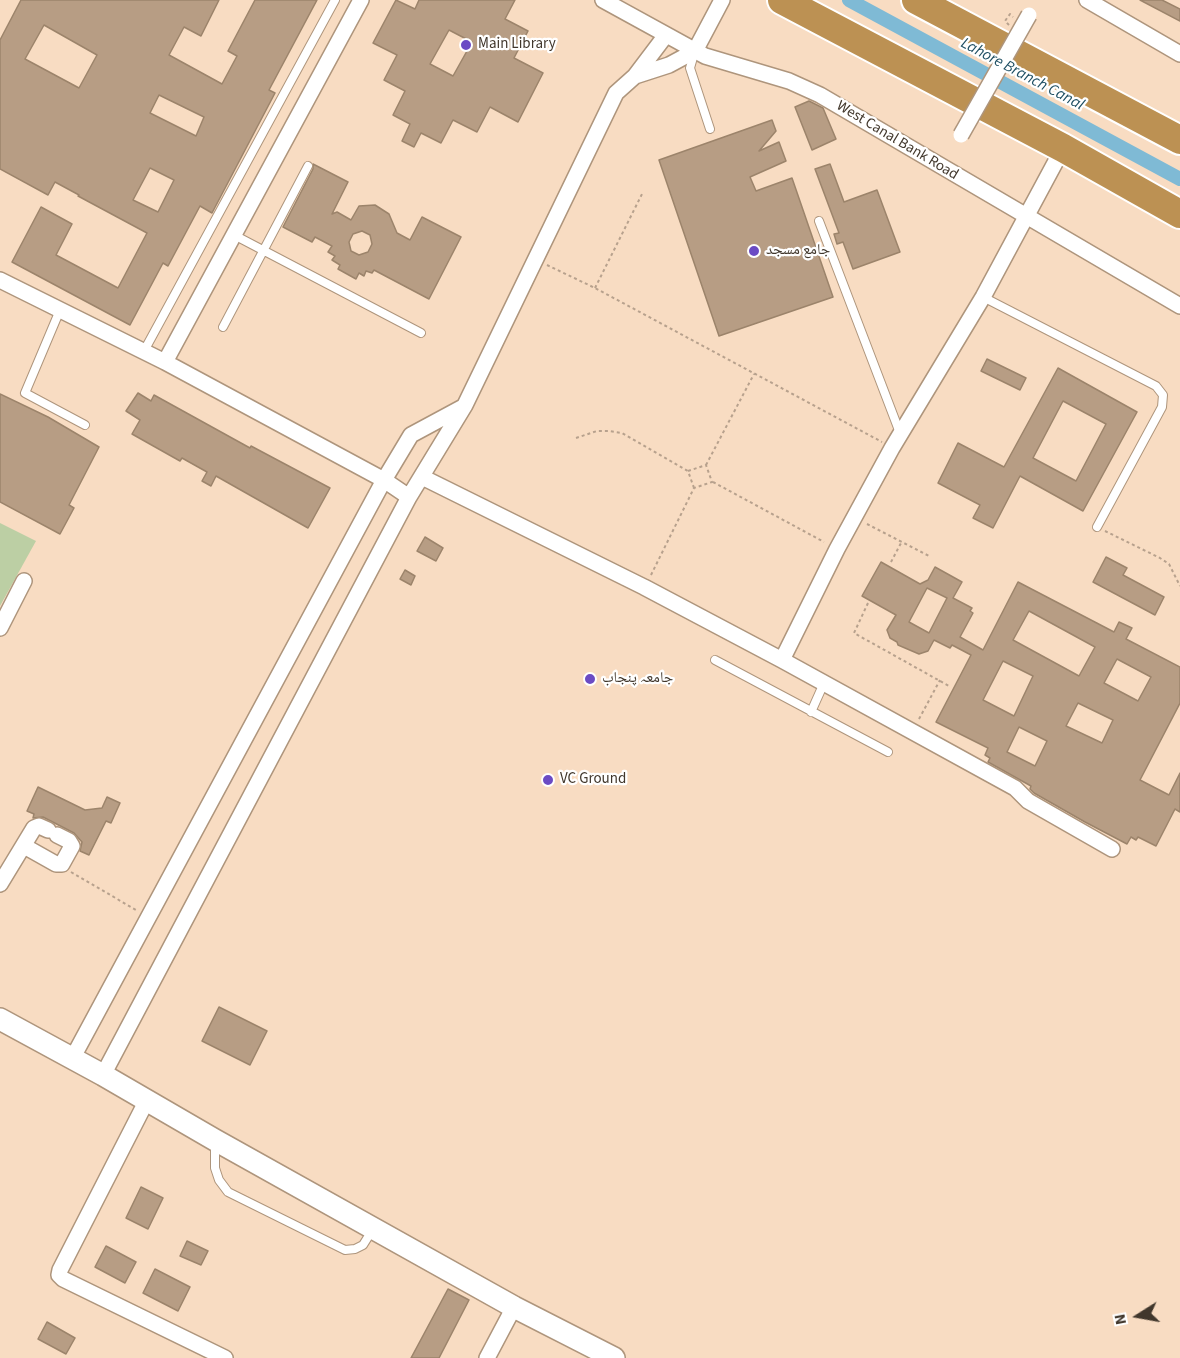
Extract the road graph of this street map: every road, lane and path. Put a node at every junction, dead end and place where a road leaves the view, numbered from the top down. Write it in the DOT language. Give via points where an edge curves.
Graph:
graph roads {
  1 [pos="335,0"];
  2 [pos="361,0"];
  3 [pos="603,0"];
  4 [pos="722,0"];
  5 [pos="782,0"];
  6 [pos="916,0"];
  7 [pos="1087,0"];
  8 [pos="1029,15"];
  9 [pos="666,35"];
  10 [pos="694,51"];
  11 [pos="1180,54"];
  12 [pos="635,76"];
  13 [pos="710,129"];
  14 [pos="962,135"];
  15 [pos="1180,140"];
  16 [pos="1063,148"];
  17 [pos="308,165"];
  18 [pos="642,194"];
  19 [pos="1180,214"];
  20 [pos="1025,217"];
  21 [pos="819,221"];
  22 [pos="234,235"];
  23 [pos="263,249"];
  24 [pos="537,260"];
  25 [pos="0,279"];
  26 [pos="595,288"];
  27 [pos="982,297"];
  28 [pos="1180,306"];
  29 [pos="60,310"];
  30 [pos="224,327"];
  31 [pos="421,333"];
  32 [pos="144,351"];
  33 [pos="165,362"];
  34 [pos="754,373"];
  35 [pos="465,405"];
  36 [pos="85,425"];
  37 [pos="900,433"];
  38 [pos="576,438"];
  39 [pos="892,447"];
  40 [pos="706,465"];
  41 [pos="688,471"];
  42 [pos="422,477"];
  43 [pos="384,480"];
  44 [pos="712,482"];
  45 [pos="694,488"];
  46 [pos="409,497"];
  47 [pos="854,518"];
  48 [pos="1097,527"];
  49 [pos="901,542"];
  50 [pos="837,549"];
  51 [pos="931,557"];
  52 [pos="891,562"];
  53 [pos="24,581"];
  54 [pos="644,586"];
  55 [pos="1180,586"];
  56 [pos="868,603"];
  57 [pos="0,628"];
  58 [pos="716,660"];
  59 [pos="782,660"];
  60 [pos="940,680"];
  61 [pos="824,682"];
  62 [pos="949,686"];
  63 [pos="811,712"];
  64 [pos="912,732"];
  65 [pos="888,752"];
  66 [pos="24,846"];
  67 [pos="1112,849"];
  68 [pos="62,864"];
  69 [pos="0,884"];
  70 [pos="149,918"];
  71 [pos="0,1019"];
  72 [pos="72,1059"];
  73 [pos="103,1075"];
  74 [pos="147,1100"];
  75 [pos="215,1140"];
  76 [pos="374,1228"];
  77 [pos="514,1307"];
  78 [pos="225,1358"];
  79 [pos="487,1358"];
  80 [pos="614,1358"];
  1 -- 32 [label="lane"];
  2 -- 22 [label="street"];
  3 -- 9 [label="street, West Canal Bank Road"];
  4 -- 10 [label="street"];
  5 -- 16 [label="highway"];
  6 -- 15 [label="highway"];
  7 -- 11 [label="street"];
  8 -- 14 [label="street, bridge"];
  9 -- 10 [label="street, West Canal Bank Road"];
  9 -- 12 [label="street"];
  10 -- 12 [label="street"];
  10 -- 13 [label="lane" via="690,68"];
  10 -- 20 [label="street, West Canal Bank Road" via="789,81 820,96"];
  12 -- 24 [label="street" via="616,93"];
  16 -- 19 [label="highway"];
  16 -- 20 [label="street"];
  17 -- 23 [label="lane"];
  18 -- 26 [label="path"];
  20 -- 27 [label="street"];
  20 -- 28 [label="street, West Canal Bank Road"];
  21 -- 37 [label="lane"];
  22 -- 23 [label="lane"];
  22 -- 33 [label="street"];
  23 -- 30 [label="lane"];
  23 -- 31 [label="lane"];
  24 -- 26 [label="path"];
  24 -- 35 [label="street"];
  25 -- 29 [label="street"];
  26 -- 34 [label="path"];
  27 -- 37 [label="street"];
  27 -- 48 [label="lane" via="1156,386 1163,395 1162,406"];
  29 -- 32 [label="street"];
  29 -- 36 [label="lane" via="25,393"];
  32 -- 33 [label="street"];
  33 -- 43 [label="street"];
  34 -- 39 [label="path"];
  34 -- 40 [label="path"];
  35 -- 42 [label="street"];
  35 -- 43 [label="street" via="411,435"];
  37 -- 39 [label="street"];
  38 -- 41 [label="path" via="597,431 622,433"];
  39 -- 47 [label="street"];
  40 -- 41 [label="path"];
  40 -- 44 [label="path"];
  41 -- 45 [label="path"];
  42 -- 46 [label="street"];
  42 -- 54 [label="street"];
  43 -- 46 [label="street"];
  43 -- 70 [label="street"];
  44 -- 45 [label="path"];
  44 -- 50 [label="path"];
  45 -- 54 [label="path"];
  46 -- 73 [label="street"];
  47 -- 49 [label="path"];
  47 -- 50 [label="street"];
  48 -- 55 [label="path" via="1169,564"];
  49 -- 51 [label="path"];
  49 -- 52 [label="path"];
  50 -- 59 [label="street"];
  53 -- 57 [label="street"];
  54 -- 59 [label="street"];
  56 -- 60 [label="path" via="854,633"];
  58 -- 63 [label="lane"];
  59 -- 61 [label="street"];
  60 -- 62 [label="path"];
  60 -- 64 [label="path"];
  61 -- 63 [label="lane"];
  61 -- 64 [label="street"];
  63 -- 65 [label="lane"];
  64 -- 67 [label="street" via="1014,788 1028,801"];
  66 -- 68 [label="street"];
  66 -- 68 [label="street" via="33,828 39,826 52,832 72,846"];
  66 -- 69 [label="street"];
  68 -- 70 [label="path"];
  70 -- 72 [label="street"];
  71 -- 72 [label="street"];
  72 -- 73 [label="street"];
  73 -- 74 [label="street"];
  74 -- 75 [label="street"];
  74 -- 78 [label="street" via="59,1275"];
  75 -- 76 [label="street"];
  75 -- 76 [label="lane" via="214,1167 228,1192 345,1250 363,1245"];
  76 -- 77 [label="street"];
  77 -- 79 [label="street"];
  77 -- 80 [label="street"];
}
